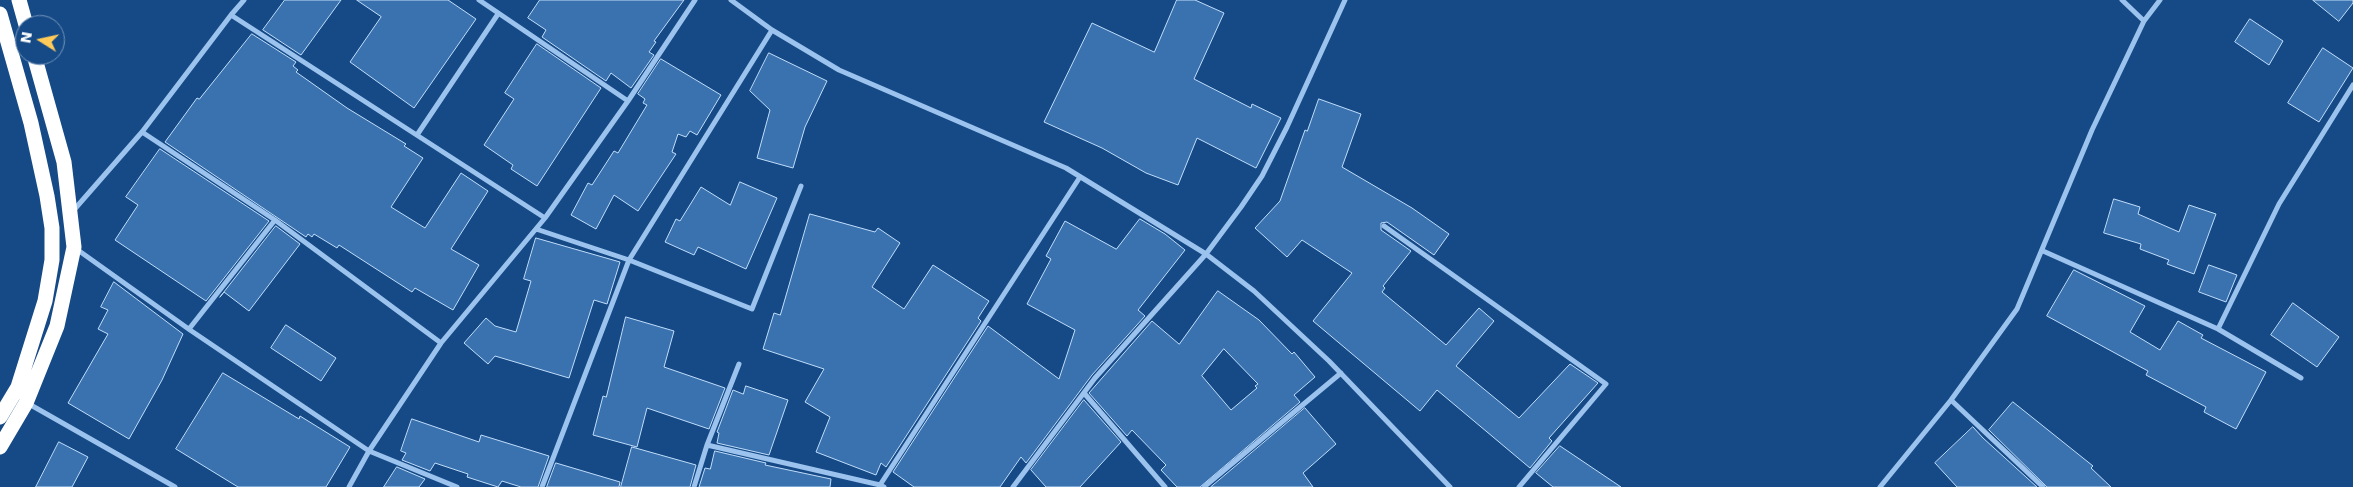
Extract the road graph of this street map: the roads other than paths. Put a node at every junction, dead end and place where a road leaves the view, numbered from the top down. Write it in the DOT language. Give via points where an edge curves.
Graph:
graph roads {
  1 [pos="19,0"];
  2 [pos="244,0"];
  3 [pos="479,0"];
  4 [pos="695,0"];
  5 [pos="731,0"];
  6 [pos="1345,0"];
  7 [pos="2122,0"];
  8 [pos="2160,0"];
  9 [pos="0,14"];
  10 [pos="498,14"];
  11 [pos="23,15"];
  12 [pos="231,15"];
  13 [pos="2144,21"];
  14 [pos="772,30"];
  15 [pos="37,65"];
  16 [pos="2353,85"];
  17 [pos="628,101"];
  18 [pos="142,132"];
  19 [pos="418,135"];
  20 [pos="1080,177"];
  21 [pos="801,186"];
  22 [pos="71,214"];
  23 [pos="545,218"];
  24 [pos="275,220"];
  25 [pos="1384,226"];
  26 [pos="536,229"];
  27 [pos="74,247"];
  28 [pos="2043,250"];
  29 [pos="1206,254"];
  30 [pos="629,260"];
  31 [pos="189,329"];
  32 [pos="2218,329"];
  33 [pos="441,343"];
  34 [pos="739,364"];
  35 [pos="1341,373"];
  36 [pos="2301,378"];
  37 [pos="1084,393"];
  38 [pos="1951,400"];
  39 [pos="26,403"];
  40 [pos="0,417"];
  41 [pos="707,445"];
  42 [pos="0,447"];
  43 [pos="369,451"];
  44 [pos="882,486"];
  45 [pos="175,487"];
  46 [pos="348,487"];
  47 [pos="457,487"];
  48 [pos="542,487"];
  49 [pos="694,487"];
  50 [pos="1013,487"];
  51 [pos="1165,487"];
  52 [pos="1204,487"];
  53 [pos="1450,487"];
  54 [pos="1519,487"];
  55 [pos="1880,487"];
  56 [pos="2043,487"];
  1 -- 11 [label="highway"];
  2 -- 12 [label="street"];
  3 -- 10 [label="street"];
  4 -- 17 [label="street"];
  5 -- 14 [label="street"];
  6 -- 29 [label="street" via="1313,75 1262,176"];
  7 -- 13 [label="street"];
  8 -- 13 [label="street"];
  9 -- 40 [label="highway" via="31,123 47,196 52,260 45,301 18,388"];
  10 -- 17 [label="street"];
  10 -- 19 [label="street"];
  12 -- 18 [label="street"];
  12 -- 19 [label="street"];
  13 -- 28 [label="street" via="2092,130"];
  14 -- 20 [label="street" via="857,80 1044,157"];
  14 -- 30 [label="street"];
  15 -- 22 [label="highway" via="64,162"];
  16 -- 32 [label="street" via="2278,204"];
  17 -- 23 [label="street"];
  18 -- 22 [label="street"];
  18 -- 24 [label="street"];
  19 -- 23 [label="street"];
  20 -- 29 [label="street"];
  20 -- 44 [label="street"];
  21 -- 30 [label="street" via="752,310"];
  22 -- 27 [label="highway"];
  23 -- 26 [label="street"];
  24 -- 31 [label="street"];
  24 -- 33 [label="street"];
  25 -- 54 [label="street" via="1606,384"];
  26 -- 30 [label="street"];
  26 -- 33 [label="street"];
  27 -- 31 [label="street"];
  27 -- 39 [label="highway" via="57,326"];
  28 -- 32 [label="street"];
  28 -- 38 [label="street" via="2016,309"];
  29 -- 35 [label="street" via="1254,291"];
  29 -- 37 [label="street"];
  30 -- 48 [label="street"];
  31 -- 43 [label="street"];
  32 -- 36 [label="street"];
  33 -- 43 [label="street"];
  34 -- 41 [label="street"];
  35 -- 52 [label="street"];
  35 -- 53 [label="street"];
  37 -- 50 [label="street"];
  37 -- 51 [label="street"];
  38 -- 55 [label="street"];
  38 -- 56 [label="street"];
  39 -- 42 [label="highway"];
  39 -- 45 [label="street"];
  41 -- 44 [label="street"];
  41 -- 49 [label="street"];
  43 -- 46 [label="street"];
  43 -- 47 [label="street"];
}
